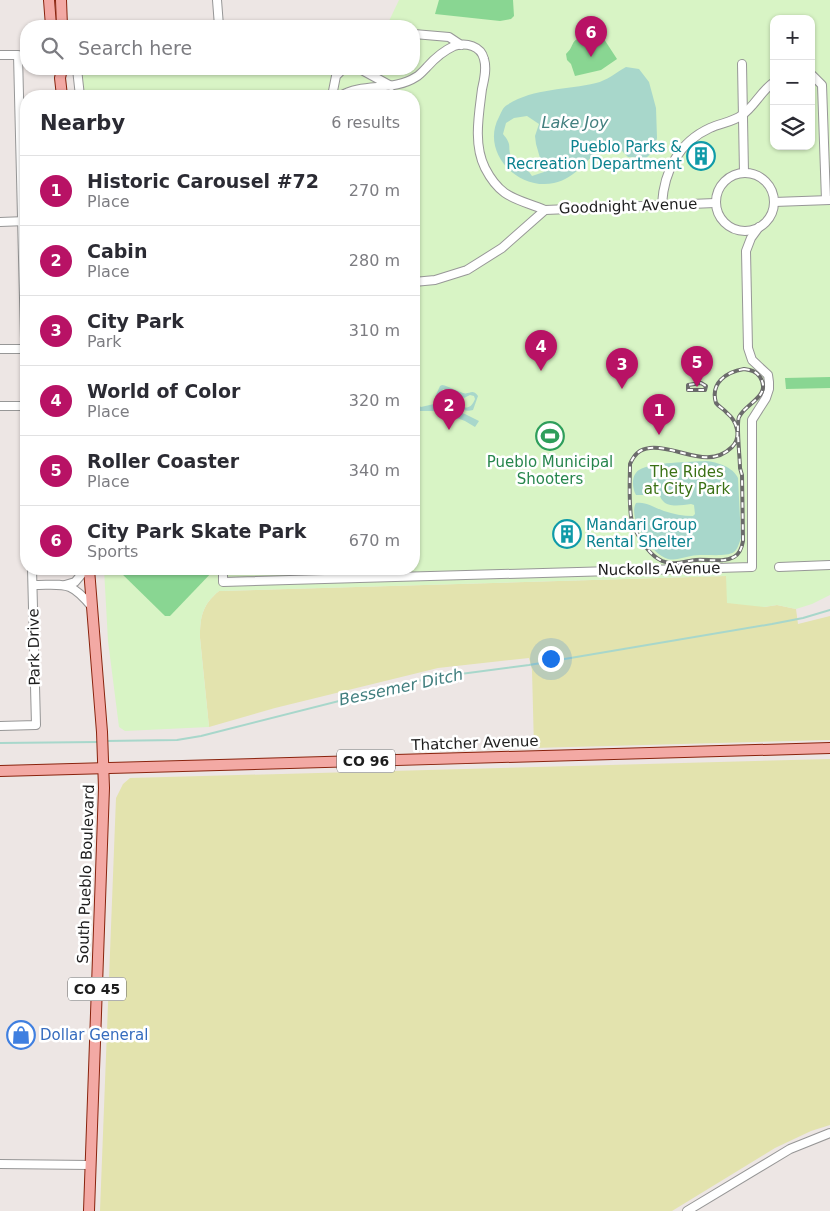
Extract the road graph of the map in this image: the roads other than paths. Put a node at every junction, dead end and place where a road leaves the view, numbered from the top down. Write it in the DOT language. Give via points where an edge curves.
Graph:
graph roads {
  1 [pos="49,0"];
  2 [pos="61,0"];
  3 [pos="217,0"];
  4 [pos="51,20"];
  5 [pos="62,20"];
  6 [pos="219,20"];
  7 [pos="420,34"];
  8 [pos="461,45"];
  9 [pos="0,55"];
  10 [pos="742,64"];
  11 [pos="60,75"];
  12 [pos="78,75"];
  13 [pos="337,75"];
  14 [pos="371,75"];
  15 [pos="420,75"];
  16 [pos="420,75"];
  17 [pos="815,78"];
  18 [pos="391,86"];
  19 [pos="770,86"];
  20 [pos="62,90"];
  21 [pos="80,90"];
  22 [pos="333,90"];
  23 [pos="361,90"];
  24 [pos="20,103"];
  25 [pos="743,115"];
  26 [pos="744,173"];
  27 [pos="828,200"];
  28 [pos="715,202"];
  29 [pos="774,202"];
  30 [pos="662,204"];
  31 [pos="545,210"];
  32 [pos="0,222"];
  33 [pos="20,222"];
  34 [pos="759,227"];
  35 [pos="420,281"];
  36 [pos="20,348"];
  37 [pos="0,349"];
  38 [pos="0,406"];
  39 [pos="20,406"];
  40 [pos="830,565"];
  41 [pos="779,567"];
  42 [pos="32,575"];
  43 [pos="82,575"];
  44 [pos="89,575"];
  45 [pos="223,575"];
  46 [pos="33,585"];
  47 [pos="63,585"];
  48 [pos="92,608"];
  49 [pos="0,726"];
  50 [pos="830,748"];
  51 [pos="104,768"];
  52 [pos="0,771"];
  53 [pos="830,1133"];
  54 [pos="0,1164"];
  55 [pos="90,1165"];
  56 [pos="89,1211"];
  57 [pos="687,1211"];
  1 -- 4 [label="main road"];
  2 -- 5 [label="main road"];
  3 -- 6 [label="street"];
  7 -- 8 [label="street" via="450,37"];
  8 -- 15 [label="street" via="442,52"];
  8 -- 31 [label="street" via="479,49 484,58 478,138 485,167 505,194"];
  9 -- 24 [label="street" via="18,55"];
  10 -- 25 [label="street"];
  11 -- 20 [label="main road"];
  12 -- 21 [label="street"];
  13 -- 22 [label="street"];
  14 -- 18 [label="street"];
  16 -- 18 [label="street"];
  17 -- 27 [label="street" via="822,85"];
  18 -- 23 [label="street"];
  19 -- 25 [label="street"];
  25 -- 26 [label="street"];
  25 -- 30 [label="street" via="698,134 685,146 673,161 666,178"];
  26 -- 28 [label="street" via="729,177 721,184"];
  26 -- 29 [label="street" via="758,176 766,182 773,192"];
  27 -- 29 [label="street"];
  28 -- 30 [label="street, Goodnight Avenue"];
  28 -- 34 [label="street" via="716,210 727,224 744,230"];
  29 -- 34 [label="street" via="770,217"];
  30 -- 31 [label="street, Goodnight Avenue"];
  31 -- 35 [label="street, Goodnight Avenue" via="502,248 467,270"];
  32 -- 33 [label="street"];
  34 -- 45 [label="street, Nuckolls Avenue" via="746,251 748,348 752,360 768,375 769,390 752,420 752,567 223,582"];
  36 -- 37 [label="street"];
  38 -- 39 [label="street"];
  40 -- 41 [label="street"];
  42 -- 46 [label="street, Park Drive"];
  43 -- 47 [label="street" via="75,582"];
  44 -- 48 [label="main road, South Pueblo Boulevard / CO 45"];
  46 -- 47 [label="street"];
  46 -- 49 [label="street, Park Drive" via="36,725"];
  47 -- 48 [label="street" via="78,591"];
  48 -- 51 [label="main road, South Pueblo Boulevard / CO 45"];
  50 -- 51 [label="main road, Thatcher Avenue / CO 96"];
  51 -- 52 [label="main road, Thatcher Avenue / CO 96"];
  51 -- 55 [label="main road, South Pueblo Boulevard / CO 45"];
  53 -- 57 [label="street" via="790,1149"];
  54 -- 55 [label="street"];
  55 -- 56 [label="main road, South Pueblo Boulevard / CO 45"];
}
